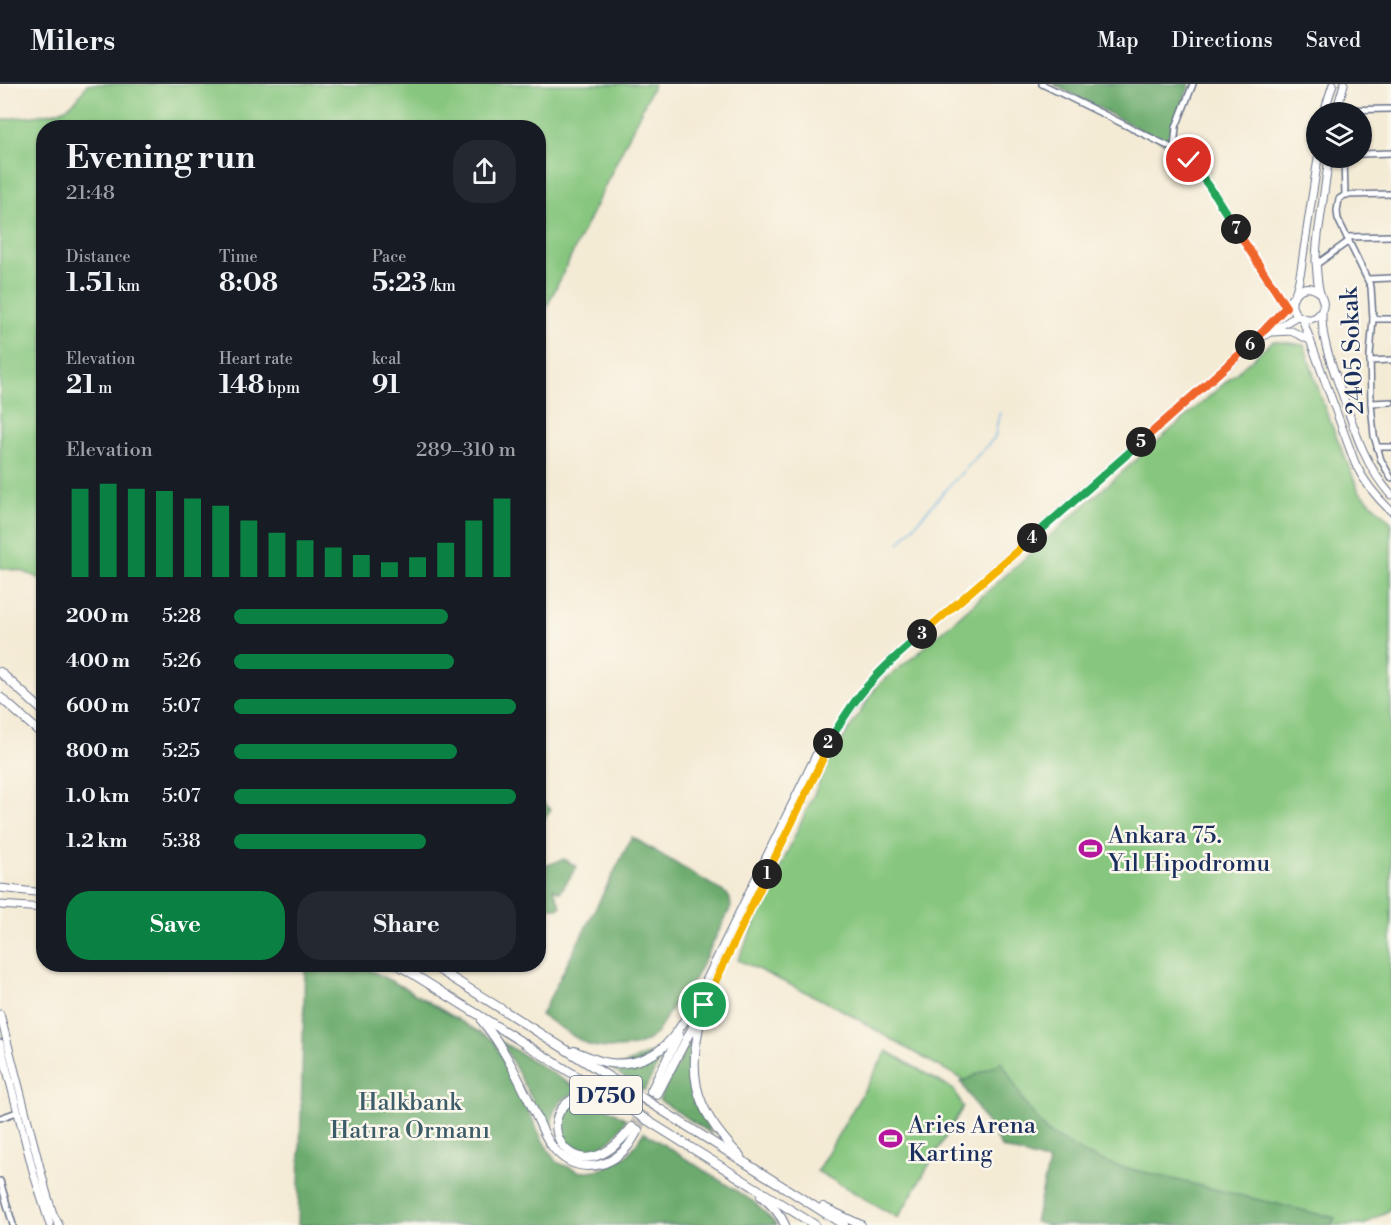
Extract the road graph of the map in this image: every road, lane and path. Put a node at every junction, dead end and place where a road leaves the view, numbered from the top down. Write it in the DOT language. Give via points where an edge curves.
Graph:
graph roads {
  1 [pos="1042,84"];
  2 [pos="1192,84"];
  3 [pos="1333,84"];
  4 [pos="1344,84"];
  5 [pos="1327,102"];
  6 [pos="1339,102"];
  7 [pos="1391,108"];
  8 [pos="1372,109"];
  9 [pos="1174,149"];
  10 [pos="1391,153"];
  11 [pos="1372,154"];
  12 [pos="1316,168"];
  13 [pos="1328,168"];
  14 [pos="1344,168"];
  15 [pos="1391,194"];
  16 [pos="1345,195"];
  17 [pos="1391,236"];
  18 [pos="1348,239"];
  19 [pos="1317,264"];
  20 [pos="1391,278"];
  21 [pos="1368,279"];
  22 [pos="1319,292"];
  23 [pos="1295,294"];
  24 [pos="1286,307"];
  25 [pos="1322,311"];
  26 [pos="1300,317"];
  27 [pos="1373,319"];
  28 [pos="1391,319"];
  29 [pos="1271,333"];
  30 [pos="1257,340"];
  31 [pos="1310,340"];
  32 [pos="1391,360"];
  33 [pos="1370,361"];
  34 [pos="1391,402"];
  35 [pos="1371,403"];
  36 [pos="1377,447"];
  37 [pos="1391,447"];
  38 [pos="1391,478"];
  39 [pos="1390,492"];
  40 [pos="1391,511"];
  41 [pos="0,672"];
  42 [pos="0,697"];
  43 [pos="36,705"];
  44 [pos="36,729"];
  45 [pos="822,752"];
  46 [pos="0,888"];
  47 [pos="36,892"];
  48 [pos="2,905"];
  49 [pos="36,907"];
  50 [pos="715,962"];
  51 [pos="723,966"];
  52 [pos="410,972"];
  53 [pos="443,972"];
  54 [pos="700,1004"];
  55 [pos="0,1014"];
  56 [pos="476,1014"];
  57 [pos="0,1043"];
  58 [pos="556,1044"];
  59 [pos="654,1093"];
  60 [pos="614,1100"];
  61 [pos="21,1111"];
  62 [pos="0,1118"];
  63 [pos="751,1167"];
  64 [pos="0,1181"];
  65 [pos="748,1183"];
  66 [pos="796,1195"];
  67 [pos="0,1217"];
  68 [pos="9,1217"];
  69 [pos="13,1225"];
  70 [pos="50,1225"];
  71 [pos="59,1225"];
  72 [pos="785,1225"];
  73 [pos="815,1225"];
  74 [pos="844,1225"];
  75 [pos="861,1225"];
  1 -- 9 [label="street"];
  2 -- 9 [label="street" via="1176,127"];
  3 -- 5 [label="main road"];
  4 -- 6 [label="main road"];
  7 -- 8 [label="street"];
  9 -- 24 [label="street" via="1189,160 1209,186"];
  10 -- 11 [label="street"];
  12 -- 23 [label="main road"];
  13 -- 19 [label="main road"];
  14 -- 16 [label="street, 2405 Sokak"];
  15 -- 16 [label="street"];
  16 -- 18 [label="street, 2405 Sokak" via="1339,200 1337,211"];
  17 -- 18 [label="street"];
  18 -- 19 [label="street"];
  18 -- 21 [label="street, 2405 Sokak"];
  19 -- 22 [label="main road"];
  20 -- 21 [label="street"];
  21 -- 27 [label="street, 2405 Sokak"];
  22 -- 23 [label="main road" via="1302,288"];
  22 -- 25 [label="main road" via="1324,301"];
  23 -- 24 [label="main road"];
  23 -- 26 [label="main road" via="1292,308"];
  24 -- 30 [label="main road"];
  25 -- 26 [label="main road" via="1315,318"];
  25 -- 39 [label="main road" via="1326,348 1362,449 1375,475"];
  26 -- 29 [label="main road"];
  26 -- 31 [label="main road"];
  27 -- 28 [label="street"];
  27 -- 33 [label="street, 2405 Sokak"];
  29 -- 30 [label="main road"];
  29 -- 31 [label="main road" via="1291,332"];
  30 -- 45 [label="main road" via="892,660 858,697"];
  31 -- 40 [label="main road" via="1355,463 1367,485"];
  32 -- 33 [label="street"];
  33 -- 35 [label="street, 2405 Sokak"];
  34 -- 35 [label="street"];
  35 -- 36 [label="street, 2405 Sokak"];
  36 -- 37 [label="street"];
  36 -- 38 [label="street, 2405 Sokak"];
  41 -- 43 [label="highway"];
  42 -- 44 [label="highway"];
  45 -- 50 [label="main road" via="816,755"];
  45 -- 51 [label="main road" via="823,758"];
  46 -- 47 [label="main road"];
  48 -- 49 [label="main road"];
  50 -- 51 [label="main road"];
  50 -- 54 [label="main road"];
  51 -- 54 [label="main road"];
  52 -- 56 [label="highway, D750"];
  53 -- 58 [label="highway, D750"];
  54 -- 58 [label="highway" via="664,1046 634,1062 599,1061"];
  54 -- 59 [label="highway"];
  54 -- 63 [label="highway" via="694,1070 700,1100 717,1130"];
  55 -- 61 [label="main road"];
  56 -- 60 [label="highway, D750"];
  56 -- 60 [label="highway" via="505,1053 551,1145 566,1160 592,1166 627,1147 635,1129 602,1154 583,1158 565,1149 556,1130 560,1110 574,1098"];
  57 -- 61 [label="main road"];
  58 -- 63 [label="highway, D750"];
  60 -- 65 [label="highway, D750"];
  61 -- 62 [label="street"];
  61 -- 70 [label="main road" via="34,1175"];
  61 -- 71 [label="main road"];
  63 -- 66 [label="highway, D750"];
  64 -- 68 [label="street"];
  65 -- 72 [label="highway"];
  65 -- 73 [label="highway, D750"];
  66 -- 74 [label="highway, D750"];
  66 -- 75 [label="highway"];
  67 -- 68 [label="street"];
  68 -- 69 [label="street"];
}
